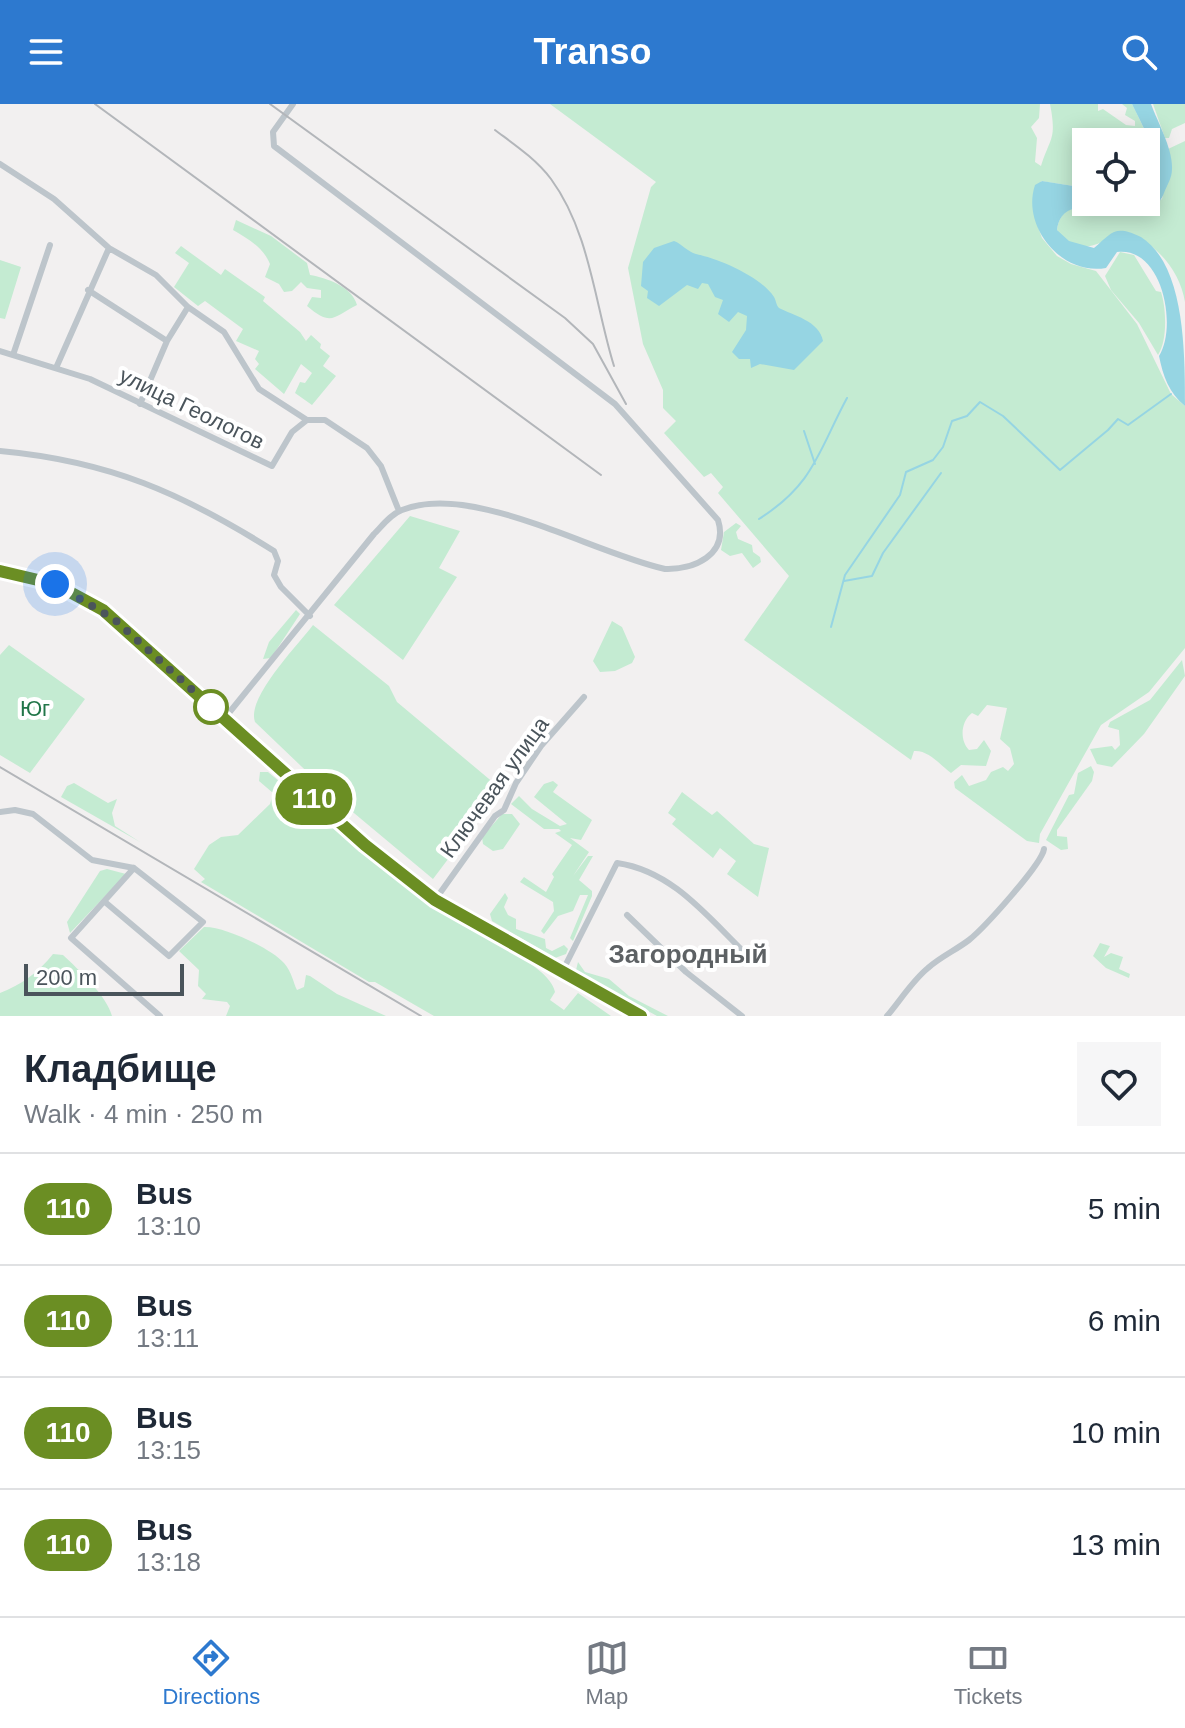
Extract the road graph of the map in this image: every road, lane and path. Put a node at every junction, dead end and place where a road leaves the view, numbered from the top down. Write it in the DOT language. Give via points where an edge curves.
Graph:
graph roads {
  1 [pos="293,104"];
  2 [pos="0,164"];
  3 [pos="50,245"];
  4 [pos="109,248"];
  5 [pos="88,290"];
  6 [pos="188,307"];
  7 [pos="167,341"];
  8 [pos="0,351"];
  9 [pos="13,355"];
  10 [pos="56,368"];
  11 [pos="140,404"];
  12 [pos="307,420"];
  13 [pos="0,451"];
  14 [pos="399,511"];
  15 [pos="0,571"];
  16 [pos="310,616"];
  17 [pos="584,697"];
  18 [pos="224,719"];
  19 [pos="0,812"];
  20 [pos="1044,849"];
  21 [pos="134,868"];
  22 [pos="435,900"];
  23 [pos="105,902"];
  24 [pos="627,915"];
  25 [pos="745,953"];
  26 [pos="561,974"];
  27 [pos="160,1016"];
  28 [pos="641,1016"];
  29 [pos="742,1016"];
  30 [pos="887,1016"];
  1 -- 14 [label="street" via="273,132 274,146 615,404 718,520 720,533 714,550 698,565 665,569 476,508 436,502"];
  2 -- 4 [label="street" via="54,199"];
  3 -- 9 [label="street"];
  4 -- 5 [label="street"];
  4 -- 6 [label="street" via="156,275"];
  5 -- 7 [label="street"];
  5 -- 10 [label="street"];
  6 -- 7 [label="street"];
  6 -- 12 [label="street" via="224,332 259,389"];
  7 -- 11 [label="street"];
  8 -- 9 [label="street, улица Геологов"];
  9 -- 10 [label="street, улица Геологов"];
  10 -- 11 [label="street, улица Геологов"];
  11 -- 12 [label="street, улица Геологов" via="272,466 292,432"];
  12 -- 14 [label="street" via="325,420 367,448 381,466"];
  13 -- 16 [label="street" via="114,470 187,499 274,551 274,575"];
  14 -- 16 [label="street" via="374,534"];
  15 -- 18 [label="main road" via="55,584 90,602"];
  16 -- 18 [label="street"];
  17 -- 22 [label="street, Ключевая улица" via="535,754 504,810"];
  18 -- 22 [label="main road"];
  19 -- 21 [label="street" via="33,814 92,860"];
  20 -- 30 [label="street" via="1027,879 979,931 927,969"];
  21 -- 23 [label="street"];
  21 -- 23 [label="street" via="203,922 169,956"];
  22 -- 26 [label="main road"];
  23 -- 27 [label="street" via="71,938"];
  24 -- 29 [label="street"];
  25 -- 26 [label="street" via="683,893 645,867 617,863"];
  26 -- 28 [label="main road"];
}
